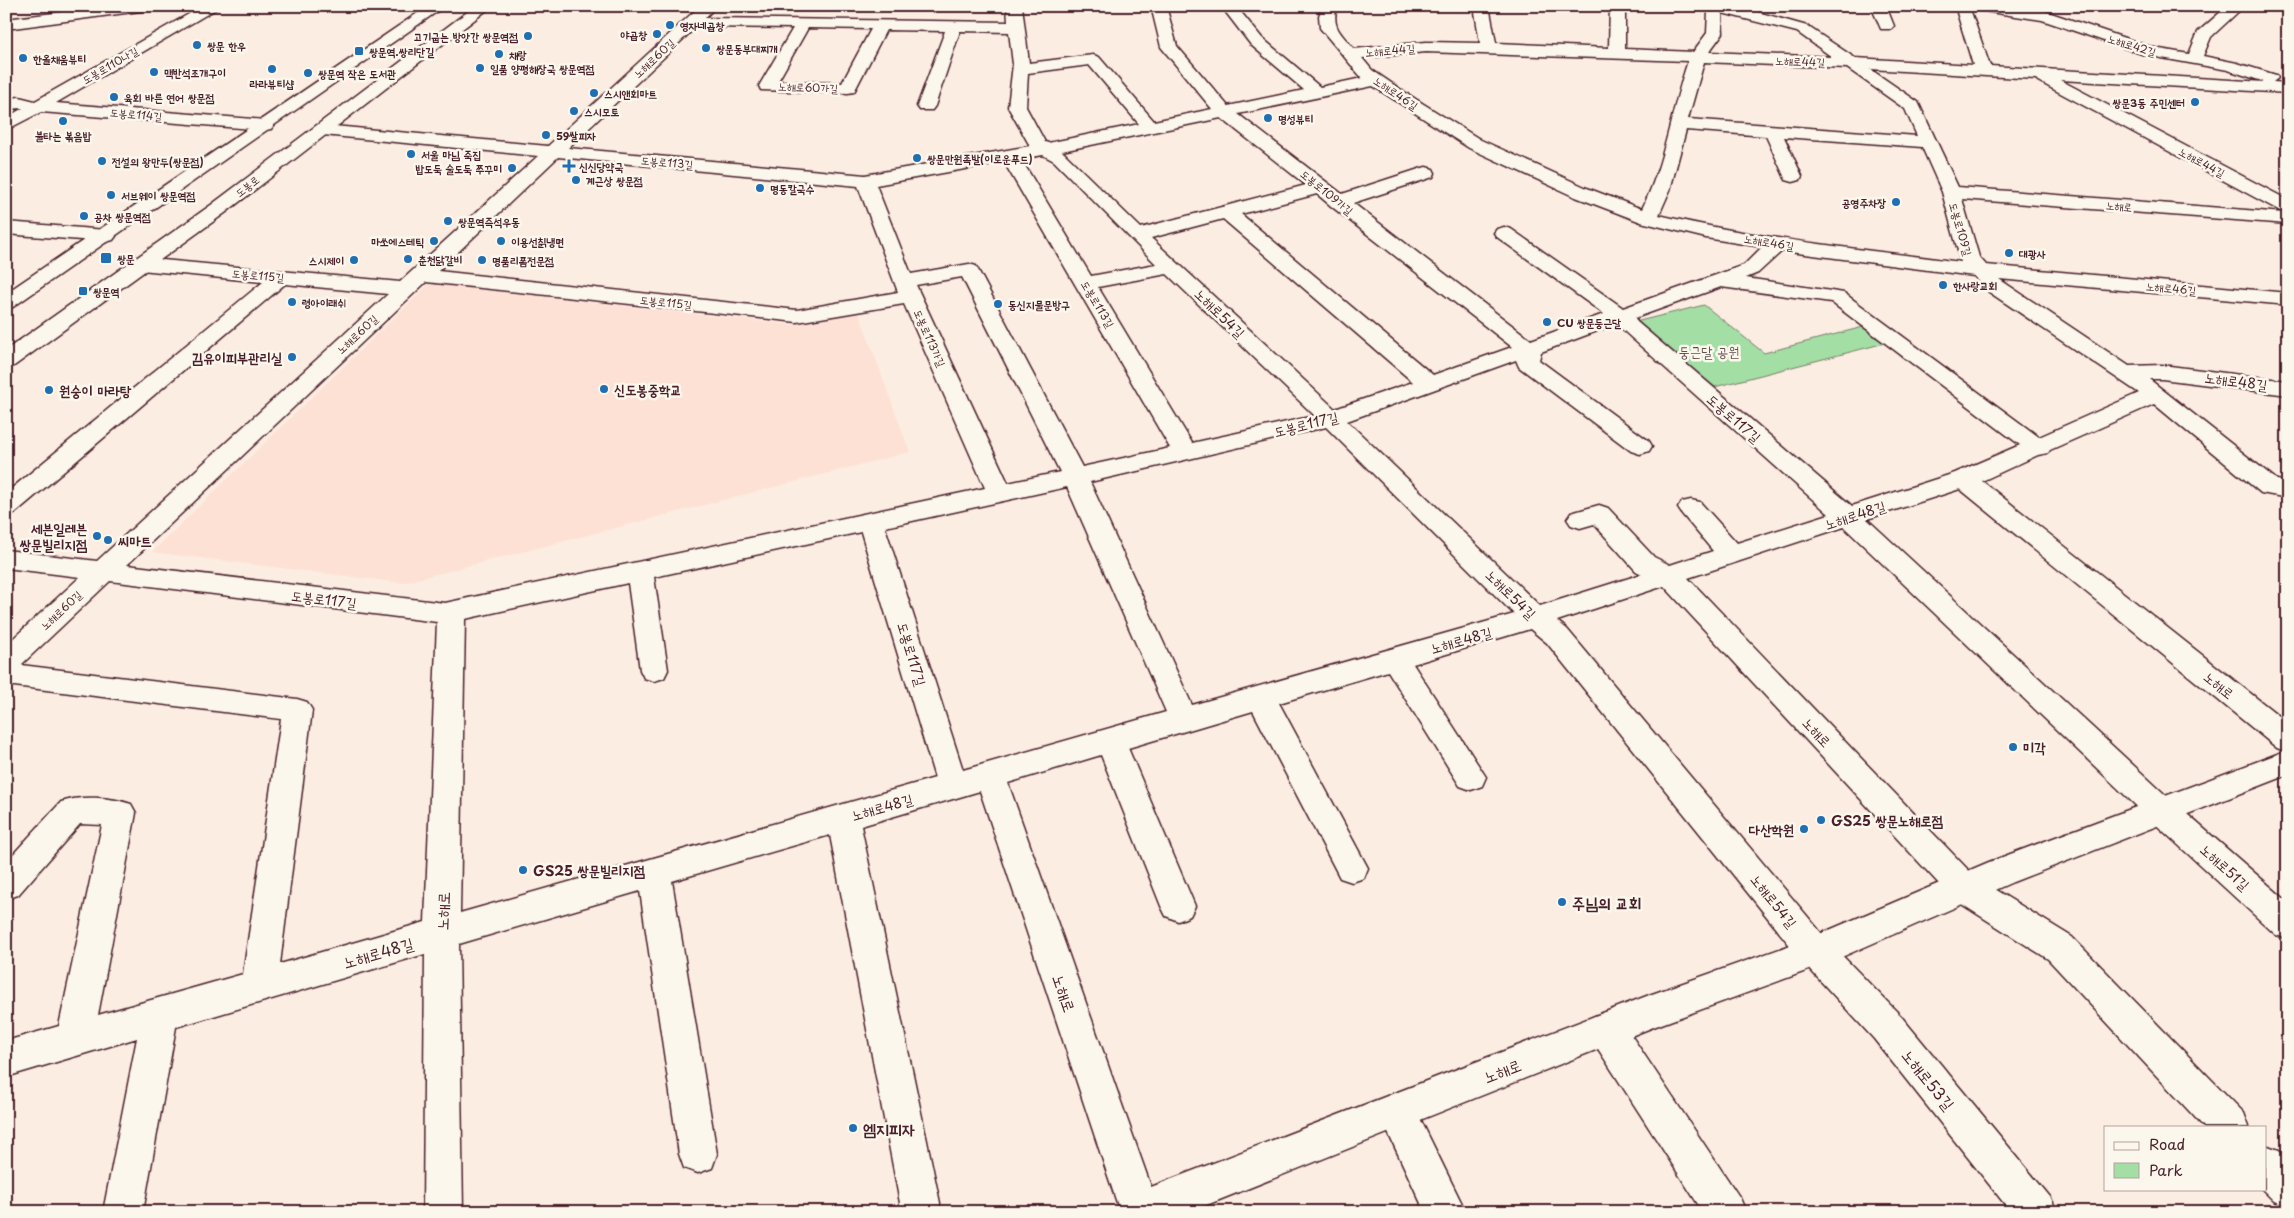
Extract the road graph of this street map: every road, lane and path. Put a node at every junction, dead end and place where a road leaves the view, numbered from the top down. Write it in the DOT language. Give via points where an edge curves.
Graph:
graph roads {
  1 [pos="148,6"];
  2 [pos="214,6"];
  3 [pos="438,6"];
  4 [pos="484,6"];
  5 [pos="708,6"];
  6 [pos="1158,6"];
  7 [pos="1228,6"];
  8 [pos="1330,6"];
  9 [pos="1481,6"];
  10 [pos="1618,6"];
  11 [pos="1878,6"];
  12 [pos="1962,6"];
  13 [pos="1976,6"];
  14 [pos="2228,6"];
  15 [pos="1714,7"];
  16 [pos="860,9"];
  17 [pos="40,13"];
  18 [pos="1015,17"];
  19 [pos="692,22"];
  20 [pos="6,24"];
  21 [pos="803,24"];
  22 [pos="852,25"];
  23 [pos="881,25"];
  24 [pos="954,26"];
  25 [pos="1886,26"];
  26 [pos="1489,48"];
  27 [pos="1617,53"];
  28 [pos="1350,54"];
  29 [pos="2168,55"];
  30 [pos="1697,57"];
  31 [pos="2194,60"];
  32 [pos="1851,63"];
  33 [pos="1020,69"];
  34 [pos="1983,71"];
  35 [pos="2036,74"];
  36 [pos="1376,80"];
  37 [pos="2183,84"];
  38 [pos="2288,84"];
  39 [pos="2288,88"];
  40 [pos="1317,92"];
  41 [pos="6,104"];
  42 [pos="926,106"];
  43 [pos="38,107"];
  44 [pos="1224,112"];
  45 [pos="1679,124"];
  46 [pos="6,125"];
  47 [pos="265,126"];
  48 [pos="1150,127"];
  49 [pos="323,130"];
  50 [pos="1774,130"];
  51 [pos="1929,142"];
  52 [pos="1046,149"];
  53 [pos="553,152"];
  54 [pos="1010,156"];
  55 [pos="1426,173"];
  56 [pos="1793,176"];
  57 [pos="866,181"];
  58 [pos="1321,187"];
  59 [pos="1951,192"];
  60 [pos="1338,202"];
  61 [pos="2288,208"];
  62 [pos="1227,212"];
  63 [pos="1648,218"];
  64 [pos="2288,218"];
  65 [pos="6,228"];
  66 [pos="1504,233"];
  67 [pos="106,236"];
  68 [pos="1138,236"];
  69 [pos="1777,244"];
  70 [pos="141,264"];
  71 [pos="1172,267"];
  72 [pos="1980,271"];
  73 [pos="281,277"];
  74 [pos="1720,281"];
  75 [pos="412,282"];
  76 [pos="1086,283"];
  77 [pos="908,288"];
  78 [pos="2288,299"];
  79 [pos="6,303"];
  80 [pos="1622,316"];
  81 [pos="1530,350"];
  82 [pos="6,361"];
  83 [pos="2124,373"];
  84 [pos="1430,385"];
  85 [pos="2288,388"];
  86 [pos="2156,394"];
  87 [pos="1331,419"];
  88 [pos="1640,446"];
  89 [pos="2039,448"];
  90 [pos="1186,452"];
  91 [pos="1075,477"];
  92 [pos="1964,480"];
  93 [pos="2288,490"];
  94 [pos="1000,494"];
  95 [pos="6,507"];
  96 [pos="1691,508"];
  97 [pos="1849,517"];
  98 [pos="1580,519"];
  99 [pos="871,522"];
  100 [pos="1732,555"];
  101 [pos="6,559"];
  102 [pos="102,572"];
  103 [pos="640,572"];
  104 [pos="1669,575"];
  105 [pos="445,613"];
  106 [pos="1535,618"];
  107 [pos="1395,659"];
  108 [pos="6,662"];
  109 [pos="654,670"];
  110 [pos="6,674"];
  111 [pos="1260,698"];
  112 [pos="1184,719"];
  113 [pos="1110,741"];
  114 [pos="2286,760"];
  115 [pos="990,776"];
  116 [pos="1471,777"];
  117 [pos="953,786"];
  118 [pos="2161,810"];
  119 [pos="843,818"];
  120 [pos="1352,868"];
  121 [pos="654,872"];
  122 [pos="6,885"];
  123 [pos="1964,888"];
  124 [pos="1178,906"];
  125 [pos="2288,924"];
  126 [pos="442,934"];
  127 [pos="1816,952"];
  128 [pos="258,987"];
  129 [pos="160,1015"];
  130 [pos="1606,1029"];
  131 [pos="75,1040"];
  132 [pos="6,1059"];
  133 [pos="1397,1111"];
  134 [pos="2229,1126"];
  135 [pos="698,1154"];
  136 [pos="2266,1165"];
  137 [pos="2288,1187"];
  138 [pos="123,1212"];
  139 [pos="443,1212"];
  140 [pos="919,1212"];
  141 [pos="1139,1212"];
  142 [pos="1446,1212"];
  143 [pos="1726,1212"];
  144 [pos="2037,1212"];
  1 -- 17 [label="street"];
  2 -- 43 [label="street, 도봉로110나길"];
  3 -- 47 [label="street"];
  4 -- 49 [label="street, 도봉로"];
  5 -- 19 [label="street, 노해로60길"];
  6 -- 44 [label="street, 도봉로109가길" via="1169,48"];
  7 -- 40 [label="street" via="1252,37"];
  8 -- 28 [label="street, 노해로46길" via="1328,28"];
  9 -- 26 [label="street"];
  10 -- 27 [label="street"];
  11 -- 25 [label="street"];
  12 -- 34 [label="street"];
  13 -- 29 [label="street, 노해로42길" via="2046,16 2130,46"];
  14 -- 31 [label="street" via="2231,11 2204,35"];
  15 -- 30 [label="street" via="1716,33"];
  15 -- 32 [label="street, 도봉로109길" via="1802,29"];
  16 -- 22 [label="street"];
  17 -- 20 [label="street"];
  18 -- 24 [label="street"];
  18 -- 33 [label="street, 노해로54길"];
  19 -- 21 [label="street"];
  19 -- 53 [label="street, 노해로60길"];
  21 -- 22 [label="street"];
  21 -- 23 [label="street, 노해로60가길" via="767,86 848,88"];
  22 -- 23 [label="street"];
  23 -- 24 [label="street"];
  24 -- 42 [label="street"];
  26 -- 27 [label="street, 노해로44길"];
  26 -- 28 [label="street, 노해로44길" via="1426,47"];
  27 -- 30 [label="street, 노해로44길"];
  28 -- 36 [label="street, 노해로46길"];
  29 -- 31 [label="street, 노해로42길"];
  29 -- 37 [label="street"];
  30 -- 32 [label="street, 노해로44길"];
  30 -- 45 [label="street"];
  31 -- 38 [label="street, 노해로42길" via="2231,66"];
  32 -- 34 [label="street, 노해로44길"];
  32 -- 51 [label="street, 도봉로109길" via="1912,106"];
  33 -- 48 [label="street" via="1092,60"];
  33 -- 52 [label="street, 노해로54길" via="1017,107 1038,144"];
  34 -- 35 [label="street, 노해로44길"];
  35 -- 37 [label="street, 노해로44길"];
  35 -- 61 [label="street, 노해로44길"];
  36 -- 40 [label="street, 도봉로113길"];
  36 -- 63 [label="street, 노해로46길" via="1475,144 1580,192"];
  37 -- 39 [label="street, 노해로44길"];
  40 -- 44 [label="street, 도봉로113길"];
  41 -- 43 [label="street, 도봉로114길" via="19,102"];
  43 -- 46 [label="street, 도봉로110나길"];
  43 -- 47 [label="street, 도봉로114길"];
  44 -- 48 [label="street, 도봉로113길"];
  44 -- 58 [label="street, 도봉로109가길"];
  45 -- 50 [label="street"];
  45 -- 63 [label="street" via="1660,190"];
  47 -- 67 [label="street"];
  48 -- 52 [label="street, 도봉로113길"];
  49 -- 53 [label="street, 도봉로113길"];
  49 -- 70 [label="street, 도봉로"];
  50 -- 51 [label="street"];
  50 -- 56 [label="street"];
  51 -- 59 [label="street, 도봉로109길"];
  52 -- 54 [label="street, 도봉로113길"];
  52 -- 68 [label="street, 노해로54길" via="1060,157"];
  53 -- 57 [label="street, 도봉로113길"];
  53 -- 75 [label="street, 노해로60길"];
  54 -- 57 [label="street, 도봉로113길"];
  54 -- 76 [label="street, 도봉로113길"];
  55 -- 60 [label="street"];
  57 -- 77 [label="street, 도봉로113가길"];
  58 -- 60 [label="street, 도봉로109가길"];
  58 -- 62 [label="street"];
  59 -- 64 [label="street, 노해로"];
  59 -- 72 [label="street, 도봉로109길" via="1969,259"];
  60 -- 81 [label="street, 도봉로109가길"];
  62 -- 68 [label="street"];
  62 -- 84 [label="street"];
  63 -- 69 [label="street, 노해로46길"];
  65 -- 67 [label="street"];
  66 -- 80 [label="street"];
  67 -- 79 [label="street"];
  68 -- 71 [label="street, 노해로54길"];
  69 -- 72 [label="street, 노해로46길"];
  69 -- 74 [label="street, 도봉로117길" via="1752,269"];
  70 -- 73 [label="street, 도봉로115길"];
  70 -- 82 [label="street, 도봉로"];
  71 -- 76 [label="street"];
  71 -- 87 [label="street, 노해로54길"];
  72 -- 78 [label="street, 노해로46길"];
  72 -- 83 [label="street, 도봉로109길" via="1996,288"];
  73 -- 75 [label="street, 도봉로115길"];
  73 -- 95 [label="street"];
  74 -- 80 [label="street, 도봉로117길"];
  74 -- 89 [label="street" via="1837,297"];
  75 -- 77 [label="street, 도봉로115길" via="797,316"];
  75 -- 102 [label="street, 노해로60길"];
  76 -- 90 [label="street, 도봉로113길"];
  77 -- 91 [label="street" via="969,270"];
  77 -- 94 [label="street, 도봉로113가길"];
  80 -- 81 [label="street, 도봉로117길"];
  80 -- 97 [label="street, 도봉로117길" via="1626,324"];
  81 -- 84 [label="street, 도봉로117길"];
  81 -- 88 [label="street" via="1527,362"];
  83 -- 85 [label="street, 노해로48길" via="2162,372"];
  83 -- 86 [label="street, 도봉로109길"];
  84 -- 87 [label="street, 도봉로117길"];
  86 -- 89 [label="street, 노해로48길"];
  86 -- 93 [label="street, 도봉로109길" via="2270,487"];
  87 -- 90 [label="street, 도봉로117길"];
  87 -- 106 [label="street, 노해로54길"];
  89 -- 92 [label="street, 노해로48길"];
  90 -- 91 [label="street, 도봉로117길"];
  91 -- 94 [label="street, 도봉로117길"];
  91 -- 112 [label="street"];
  92 -- 97 [label="street, 노해로48길"];
  92 -- 114 [label="street, 노해로"];
  94 -- 99 [label="street, 도봉로117길"];
  96 -- 100 [label="street"];
  97 -- 100 [label="street, 노해로48길"];
  97 -- 118 [label="street"];
  98 -- 104 [label="street" via="1599,514 1645,564"];
  99 -- 103 [label="street, 도봉로117길"];
  99 -- 117 [label="street, 도봉로117길"];
  100 -- 104 [label="street, 노해로48길"];
  101 -- 102 [label="street, 도봉로117길"];
  102 -- 105 [label="street, 도봉로117길"];
  102 -- 108 [label="street, 노해로60길"];
  103 -- 105 [label="street, 도봉로117길"];
  103 -- 109 [label="street"];
  104 -- 106 [label="street, 노해로48길"];
  104 -- 123 [label="street, 노해로"];
  105 -- 126 [label="street, 노해로" via="451,619 452,633"];
  106 -- 107 [label="street, 노해로48길"];
  106 -- 127 [label="street, 노해로54길" via="1557,636"];
  107 -- 111 [label="street, 노해로48길"];
  107 -- 116 [label="street"];
  110 -- 128 [label="street" via="297,710"];
  111 -- 112 [label="street, 노해로48길"];
  111 -- 120 [label="street"];
  112 -- 113 [label="street, 노해로48길"];
  113 -- 115 [label="street, 노해로48길"];
  113 -- 124 [label="street"];
  114 -- 118 [label="street, 노해로"];
  115 -- 117 [label="street, 노해로48길"];
  115 -- 141 [label="street, 노해로"];
  117 -- 119 [label="street, 노해로48길"];
  118 -- 123 [label="street, 노해로"];
  118 -- 125 [label="street, 노해로51길"];
  119 -- 121 [label="street, 노해로48길"];
  119 -- 140 [label="street" via="920,1203"];
  121 -- 126 [label="street, 노해로48길"];
  121 -- 135 [label="street"];
  122 -- 131 [label="street" via="72,811 120,813"];
  123 -- 127 [label="street, 노해로"];
  123 -- 134 [label="street, 노해로" via="2060,948"];
  126 -- 128 [label="street, 노해로48길"];
  126 -- 139 [label="street, 노해로"];
  127 -- 130 [label="street, 노해로"];
  127 -- 144 [label="street, 노해로53길" via="1887,1027"];
  128 -- 129 [label="street, 노해로48길"];
  129 -- 131 [label="street, 노해로48길"];
  129 -- 138 [label="street"];
  130 -- 133 [label="street, 노해로"];
  130 -- 143 [label="street"];
  131 -- 132 [label="street, 노해로48길"];
  133 -- 141 [label="street, 노해로"];
  133 -- 142 [label="street"];
  136 -- 137 [label="street"];
}
